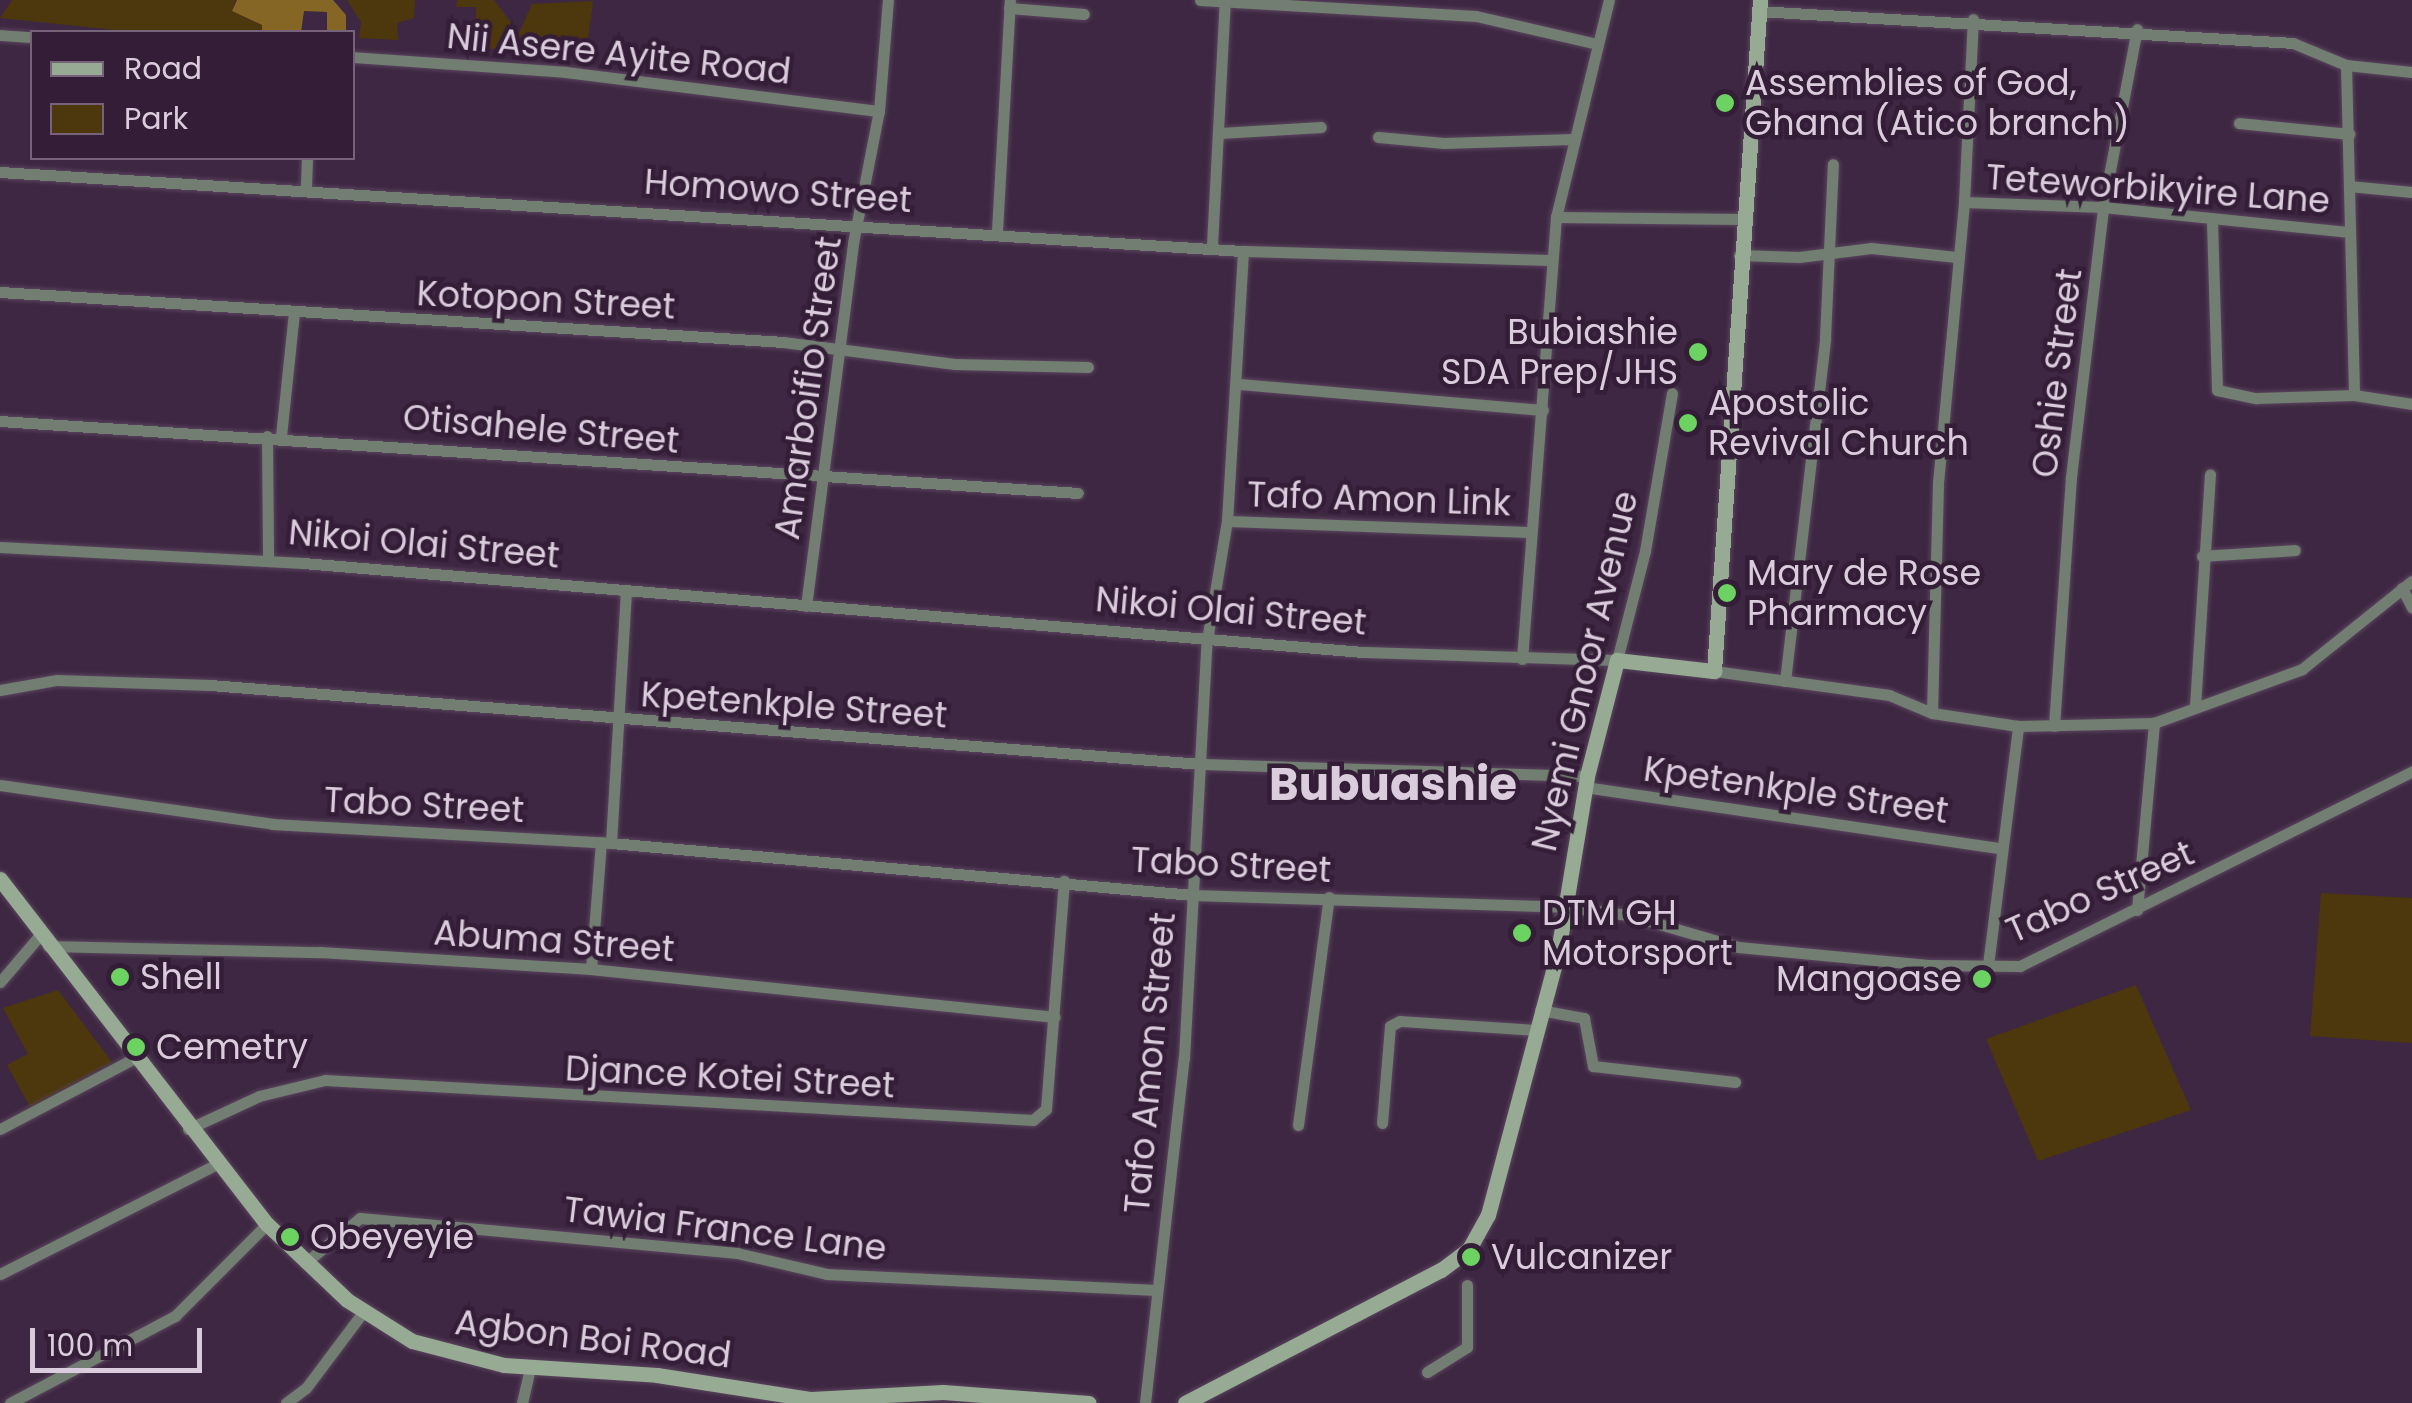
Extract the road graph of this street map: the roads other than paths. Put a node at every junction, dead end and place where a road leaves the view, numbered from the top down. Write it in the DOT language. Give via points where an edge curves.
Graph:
graph roads {
  1 [pos="888,0"];
  2 [pos="1200,0"];
  3 [pos="1609,0"];
  4 [pos="1225,1"];
  5 [pos="1009,4"];
  6 [pos="1361,6"];
  7 [pos="1759,6"];
  8 [pos="1084,14"];
  9 [pos="1973,19"];
  10 [pos="2137,29"];
  11 [pos="0,35"];
  12 [pos="30,37"];
  13 [pos="1593,43"];
  14 [pos="355,56"];
  15 [pos="2346,65"];
  16 [pos="2412,72"];
  17 [pos="879,111"];
  18 [pos="2239,123"];
  19 [pos="1321,127"];
  20 [pos="1220,132"];
  21 [pos="2350,134"];
  22 [pos="1378,137"];
  23 [pos="1573,140"];
  24 [pos="307,160"];
  25 [pos="1833,164"];
  26 [pos="0,172"];
  27 [pos="306,186"];
  28 [pos="2350,186"];
  29 [pos="2412,192"];
  30 [pos="1964,202"];
  31 [pos="2103,207"];
  32 [pos="1556,217"];
  33 [pos="1741,219"];
  34 [pos="2212,221"];
  35 [pos="858,224"];
  36 [pos="997,231"];
  37 [pos="2348,232"];
  38 [pos="1212,245"];
  39 [pos="1243,250"];
  40 [pos="1828,253"];
  41 [pos="1739,255"];
  42 [pos="1957,257"];
  43 [pos="1552,260"];
  44 [pos="0,292"];
  45 [pos="294,312"];
  46 [pos="838,352"];
  47 [pos="1088,367"];
  48 [pos="1239,384"];
  49 [pos="1672,393"];
  50 [pos="2354,395"];
  51 [pos="2412,404"];
  52 [pos="1543,410"];
  53 [pos="0,421"];
  54 [pos="267,436"];
  55 [pos="282,436"];
  56 [pos="2210,474"];
  57 [pos="821,479"];
  58 [pos="1078,493"];
  59 [pos="1227,522"];
  60 [pos="1530,532"];
  61 [pos="0,547"];
  62 [pos="2295,550"];
  63 [pos="2202,556"];
  64 [pos="268,561"];
  65 [pos="2407,584"];
  66 [pos="626,591"];
  67 [pos="806,606"];
  68 [pos="2412,608"];
  69 [pos="1207,640"];
  70 [pos="1522,659"];
  71 [pos="1617,660"];
  72 [pos="1714,671"];
  73 [pos="1785,681"];
  74 [pos="0,690"];
  75 [pos="2195,706"];
  76 [pos="1932,713"];
  77 [pos="616,720"];
  78 [pos="2154,723"];
  79 [pos="2018,726"];
  80 [pos="2054,726"];
  81 [pos="1201,764"];
  82 [pos="2412,770"];
  83 [pos="1586,782"];
  84 [pos="0,785"];
  85 [pos="606,842"];
  86 [pos="2000,848"];
  87 [pos="0,879"];
  88 [pos="1064,882"];
  89 [pos="1193,895"];
  90 [pos="1329,897"];
  91 [pos="1565,907"];
  92 [pos="2137,910"];
  93 [pos="44,940"];
  94 [pos="1988,965"];
  95 [pos="591,969"];
  96 [pos="0,982"];
  97 [pos="1540,1010"];
  98 [pos="1055,1017"];
  99 [pos="1535,1030"];
  100 [pos="133,1060"];
  101 [pos="1735,1082"];
  102 [pos="1382,1123"];
  103 [pos="1298,1125"];
  104 [pos="0,1128"];
  105 [pos="188,1129"];
  106 [pos="216,1164"];
  107 [pos="267,1224"];
  108 [pos="305,1263"];
  109 [pos="0,1274"];
  110 [pos="1467,1286"];
  111 [pos="1156,1290"];
  112 [pos="363,1312"];
  113 [pos="530,1366"];
  114 [pos="1427,1372"];
  115 [pos="10,1403"];
  116 [pos="286,1403"];
  117 [pos="522,1403"];
  118 [pos="1088,1403"];
  119 [pos="1145,1403"];
  120 [pos="1185,1403"];
  1 -- 17 [label="street, Amarboifio Street"];
  2 -- 4 [label="street"];
  3 -- 13 [label="street"];
  4 -- 6 [label="street"];
  4 -- 20 [label="street"];
  5 -- 8 [label="street"];
  5 -- 36 [label="street"];
  6 -- 13 [label="street" via="1476,16"];
  7 -- 9 [label="street"];
  7 -- 33 [label="street"];
  9 -- 10 [label="street"];
  9 -- 30 [label="street"];
  10 -- 15 [label="street" via="2293,43"];
  10 -- 31 [label="street, Oshie Street"];
  11 -- 12 [label="street"];
  13 -- 23 [label="street"];
  14 -- 17 [label="street, Nii Asere Ayite Road" via="565,72"];
  15 -- 16 [label="street"];
  15 -- 21 [label="street"];
  17 -- 35 [label="street, Amarboifio Street"];
  18 -- 21 [label="street"];
  19 -- 20 [label="street"];
  20 -- 38 [label="street"];
  21 -- 28 [label="street"];
  22 -- 23 [label="street" via="1444,144"];
  23 -- 32 [label="street"];
  24 -- 27 [label="street"];
  25 -- 40 [label="street"];
  26 -- 27 [label="street, Homowo Street"];
  27 -- 35 [label="street, Homowo Street"];
  28 -- 29 [label="street"];
  28 -- 37 [label="street"];
  30 -- 31 [label="street, Teteworbikyire Lane"];
  30 -- 42 [label="street"];
  31 -- 34 [label="street, Teteworbikyire Lane"];
  31 -- 80 [label="street, Oshie Street" via="2071,478"];
  32 -- 33 [label="street"];
  32 -- 43 [label="street"];
  33 -- 41 [label="street"];
  34 -- 37 [label="street, Teteworbikyire Lane"];
  34 -- 50 [label="street" via="2217,390 2256,398"];
  35 -- 36 [label="street, Homowo Street"];
  35 -- 46 [label="street, Amarboifio Street"];
  36 -- 38 [label="street, Homowo Street"];
  37 -- 50 [label="street"];
  38 -- 39 [label="street, Homowo Street"];
  39 -- 43 [label="street, Homowo Street"];
  39 -- 48 [label="street, Tafo Amon Street"];
  40 -- 41 [label="street"];
  40 -- 42 [label="street" via="1871,248"];
  40 -- 73 [label="street" via="1826,338"];
  41 -- 72 [label="street"];
  42 -- 76 [label="street" via="1938,483"];
  43 -- 52 [label="street"];
  44 -- 45 [label="street, Kotopon Street"];
  45 -- 46 [label="street, Kotopon Street" via="767,341"];
  45 -- 55 [label="street"];
  46 -- 47 [label="street, Kotopon Street"];
  46 -- 57 [label="street, Amarboifio Street"];
  48 -- 52 [label="street"];
  48 -- 59 [label="street, Tafo Amon Street"];
  49 -- 71 [label="street, Nyemi Gnoor Avenue" via="1645,551"];
  50 -- 51 [label="street"];
  52 -- 60 [label="street"];
  53 -- 54 [label="street, Otisahele Street"];
  54 -- 55 [label="street, Otisahele Street"];
  54 -- 64 [label="street"];
  55 -- 57 [label="street, Otisahele Street"];
  56 -- 63 [label="street"];
  57 -- 58 [label="street, Otisahele Street"];
  57 -- 67 [label="street, Amarboifio Street"];
  59 -- 60 [label="street, Tafo Amon Link"];
  59 -- 69 [label="street, Tafo Amon Street"];
  60 -- 70 [label="street"];
  61 -- 64 [label="street, Nikoi Olai Street"];
  62 -- 63 [label="street"];
  63 -- 75 [label="street"];
  64 -- 66 [label="street, Nikoi Olai Street"];
  65 -- 68 [label="street"];
  65 -- 75 [label="street, Nikoi Olai Street" via="2302,668 2237,698"];
  66 -- 67 [label="street, Nikoi Olai Street"];
  66 -- 77 [label="street"];
  67 -- 69 [label="street, Nikoi Olai Street"];
  69 -- 70 [label="street, Nikoi Olai Street"];
  69 -- 81 [label="street, Tafo Amon Street"];
  70 -- 71 [label="street, Nikoi Olai Street"];
  71 -- 72 [label="street, Nikoi Olai Street"];
  71 -- 83 [label="street, Nyemi Gnoor Avenue"];
  72 -- 73 [label="street, Nikoi Olai Street"];
  73 -- 76 [label="street, Nikoi Olai Street" via="1889,695"];
  74 -- 77 [label="street, Kpetenkple Street" via="57,680 210,685"];
  75 -- 78 [label="street, Nikoi Olai Street"];
  76 -- 79 [label="street, Nikoi Olai Street"];
  77 -- 81 [label="street, Kpetenkple Street"];
  77 -- 85 [label="street"];
  78 -- 80 [label="street, Nikoi Olai Street"];
  78 -- 92 [label="street"];
  79 -- 80 [label="street, Nikoi Olai Street"];
  79 -- 86 [label="street"];
  81 -- 83 [label="street, Kpetenkple Street"];
  81 -- 89 [label="street, Tafo Amon Street"];
  82 -- 92 [label="street, Tabo Street"];
  83 -- 86 [label="street, Kpetenkple Street"];
  83 -- 91 [label="street, Nyemi Gnoor Avenue"];
  84 -- 85 [label="street, Tabo Street" via="273,824"];
  85 -- 88 [label="street, Tabo Street"];
  85 -- 95 [label="street"];
  86 -- 94 [label="street"];
  87 -- 93 [label="street, Agbon Boi Road"];
  88 -- 89 [label="street, Tabo Street"];
  88 -- 98 [label="street, Djance Kotei Street"];
  89 -- 90 [label="street, Tabo Street"];
  89 -- 111 [label="street, Tafo Amon Street" via="1184,1058"];
  90 -- 91 [label="street, Tabo Street"];
  90 -- 103 [label="street"];
  91 -- 94 [label="street, Tabo Street" via="1628,915 1738,947"];
  91 -- 97 [label="street, Nyemi Gnoor Avenue"];
  92 -- 94 [label="street, Tabo Street" via="2020,966"];
  93 -- 95 [label="street, Abuma Street"];
  93 -- 96 [label="street"];
  93 -- 100 [label="street, Agbon Boi Road"];
  95 -- 98 [label="street, Abuma Street"];
  97 -- 99 [label="street, Nyemi Gnoor Avenue"];
  97 -- 101 [label="street" via="1584,1018 1593,1066"];
  98 -- 105 [label="street, Djance Kotei Street" via="1046,1109 1027,1121 324,1080 259,1096"];
  99 -- 102 [label="street" via="1400,1021 1390,1026"];
  99 -- 120 [label="street, Nyemi Gnoor Avenue" via="1488,1215 1469,1249 1441,1270"];
  100 -- 104 [label="street"];
  100 -- 105 [label="street, Agbon Boi Road"];
  105 -- 106 [label="street, Agbon Boi Road"];
  106 -- 107 [label="street, Agbon Boi Road"];
  106 -- 109 [label="street"];
  107 -- 108 [label="street, Agbon Boi Road"];
  107 -- 115 [label="street" via="175,1316"];
  108 -- 111 [label="street, Tawia France Lane" via="353,1220 378,1219 737,1253 826,1274"];
  108 -- 112 [label="street, Agbon Boi Road"];
  110 -- 114 [label="street" via="1467,1348"];
  111 -- 119 [label="street, Tafo Amon Street"];
  112 -- 113 [label="street, Agbon Boi Road" via="432,1348"];
  112 -- 116 [label="street" via="315,1378"];
  113 -- 117 [label="street"];
  113 -- 118 [label="street, Agbon Boi Road" via="840,1401 943,1392"];
}
